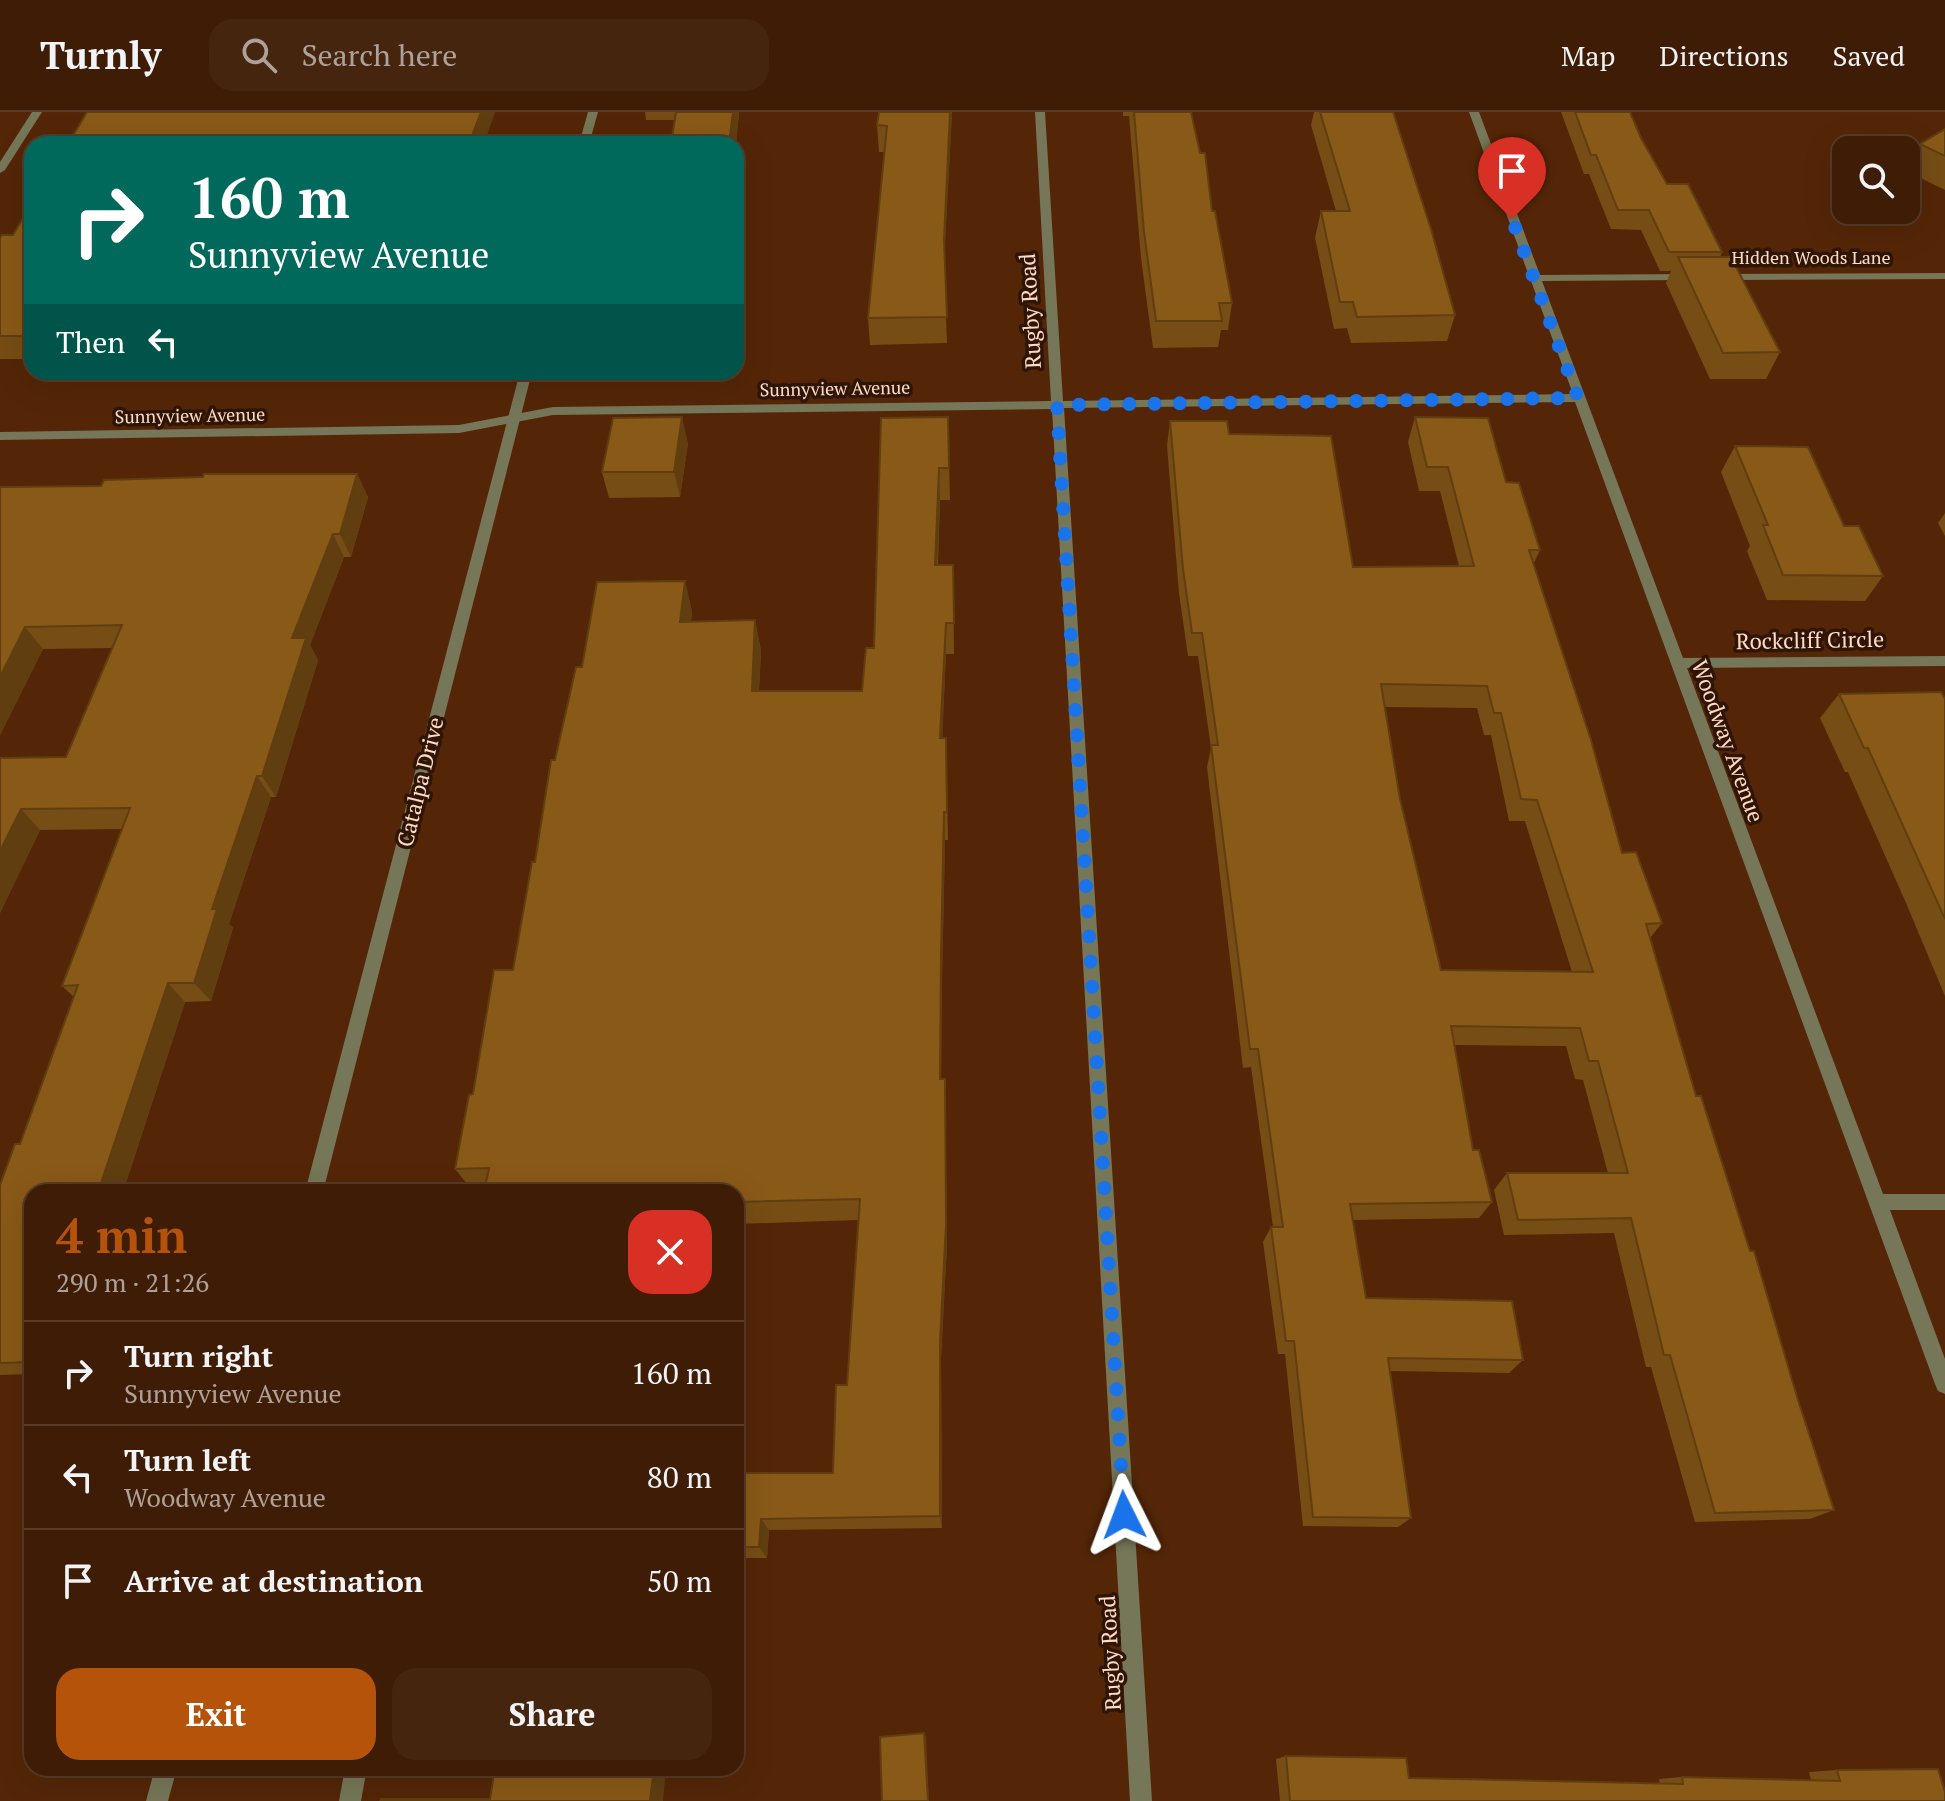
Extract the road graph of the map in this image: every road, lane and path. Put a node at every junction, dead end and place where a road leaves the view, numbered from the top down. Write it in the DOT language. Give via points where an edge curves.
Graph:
graph roads {
  1 [pos="37,112"];
  2 [pos="593,112"];
  3 [pos="1040,112"];
  4 [pos="1474,112"];
  5 [pos="586,136"];
  6 [pos="0,170"];
  7 [pos="1945,276"];
  8 [pos="1533,278"];
  9 [pos="524,380"];
  10 [pos="1578,398"];
  11 [pos="1057,405"];
  12 [pos="515,416"];
  13 [pos="0,436"];
  14 [pos="1945,661"];
  15 [pos="1676,663"];
  16 [pos="316,1184"];
  17 [pos="1877,1202"];
  18 [pos="1945,1202"];
  19 [pos="1945,1384"];
  20 [pos="164,1776"];
  21 [pos="355,1776"];
  22 [pos="157,1801"];
  23 [pos="350,1801"];
  24 [pos="1141,1801"];
  1 -- 6 [label="street"];
  2 -- 5 [label="street"];
  3 -- 11 [label="street, Rugby Road"];
  4 -- 8 [label="street, Woodway Avenue"];
  7 -- 8 [label="street, Hidden Woods Lane"];
  8 -- 10 [label="street, Woodway Avenue"];
  9 -- 12 [label="street, Catalpa Drive"];
  10 -- 11 [label="street, Sunnyview Avenue"];
  10 -- 15 [label="street, Woodway Avenue"];
  11 -- 12 [label="street, Sunnyview Avenue" via="553,411"];
  11 -- 24 [label="street, Rugby Road"];
  12 -- 13 [label="street, Sunnyview Avenue" via="459,429"];
  12 -- 16 [label="street, Catalpa Drive"];
  14 -- 15 [label="street, Rockcliff Circle"];
  15 -- 17 [label="street, Woodway Avenue"];
  17 -- 18 [label="street"];
  17 -- 19 [label="street, Woodway Avenue"];
  20 -- 22 [label="street"];
  21 -- 23 [label="street"];
}
